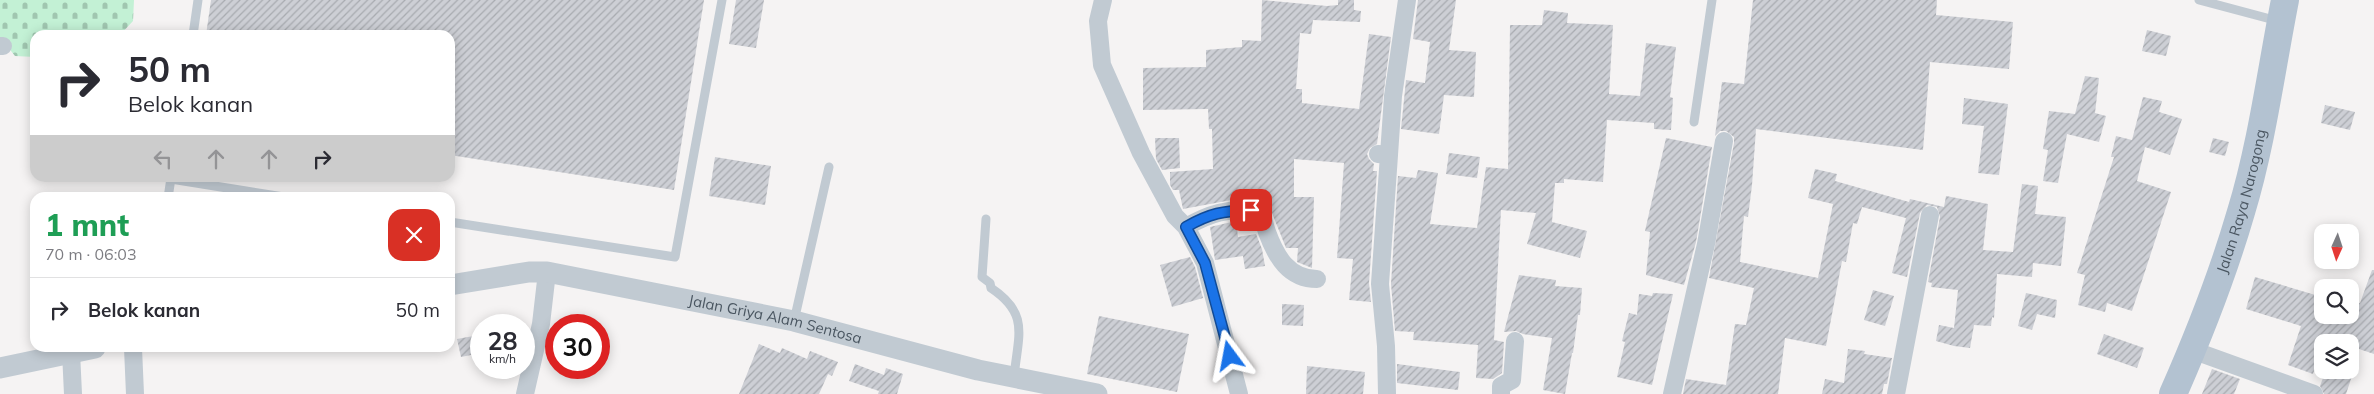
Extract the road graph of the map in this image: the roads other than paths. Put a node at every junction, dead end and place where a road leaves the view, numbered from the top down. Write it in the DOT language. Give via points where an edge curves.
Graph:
graph roads {
  1 [pos="198,0"];
  2 [pos="722,0"];
  3 [pos="1103,0"];
  4 [pos="1406,0"];
  5 [pos="1712,0"];
  6 [pos="2199,0"];
  7 [pos="2283,11"];
  8 [pos="194,30"];
  9 [pos="1694,122"];
  10 [pos="1724,142"];
  11 [pos="829,167"];
  12 [pos="195,182"];
  13 [pos="254,192"];
  14 [pos="1930,214"];
  15 [pos="986,219"];
  16 [pos="455,223"];
  17 [pos="1186,227"];
  18 [pos="547,272"];
  19 [pos="1317,279"];
  20 [pos="455,284"];
  21 [pos="794,321"];
  22 [pos="1515,341"];
  23 [pos="2192,350"];
  24 [pos="71,352"];
  25 [pos="132,352"];
  26 [pos="0,368"];
  27 [pos="1014,377"];
  28 [pos="73,394"];
  29 [pos="135,394"];
  30 [pos="526,394"];
  31 [pos="1097,394"];
  32 [pos="1239,394"];
  33 [pos="1387,394"];
  34 [pos="1501,394"];
  35 [pos="1672,394"];
  36 [pos="1896,394"];
  37 [pos="2173,394"];
  38 [pos="2314,394"];
  1 -- 8 [label="lane"];
  2 -- 16 [label="lane" via="675,257"];
  3 -- 17 [label="street" via="1098,21 1102,65 1141,153 1175,216"];
  4 -- 33 [label="street" via="1383,155 1380,284"];
  5 -- 9 [label="lane"];
  6 -- 7 [label="lane"];
  7 -- 23 [label="main road, Jalan Raya Narogong" via="2269,93 2241,212"];
  10 -- 35 [label="street" via="1706,244"];
  11 -- 21 [label="lane"];
  12 -- 13 [label="lane"];
  14 -- 36 [label="street"];
  15 -- 27 [label="lane" via="982,277 1005,297 1018,314"];
  17 -- 19 [label="street" via="1218,212 1257,211 1274,248 1292,273"];
  17 -- 32 [label="street" via="1205,263"];
  18 -- 20 [label="street, Jalan Griya Alam Sentosa"];
  18 -- 21 [label="street, Jalan Griya Alam Sentosa"];
  18 -- 30 [label="street" via="541,324"];
  21 -- 27 [label="street, Jalan Griya Alam Sentosa"];
  22 -- 34 [label="street" via="1512,380 1502,386"];
  23 -- 37 [label="main road, Jalan Raya Narogong"];
  23 -- 38 [label="street"];
  24 -- 26 [label="street"];
  24 -- 28 [label="street"];
  25 -- 29 [label="street"];
  27 -- 31 [label="street, Jalan Griya Alam Sentosa"];
}
